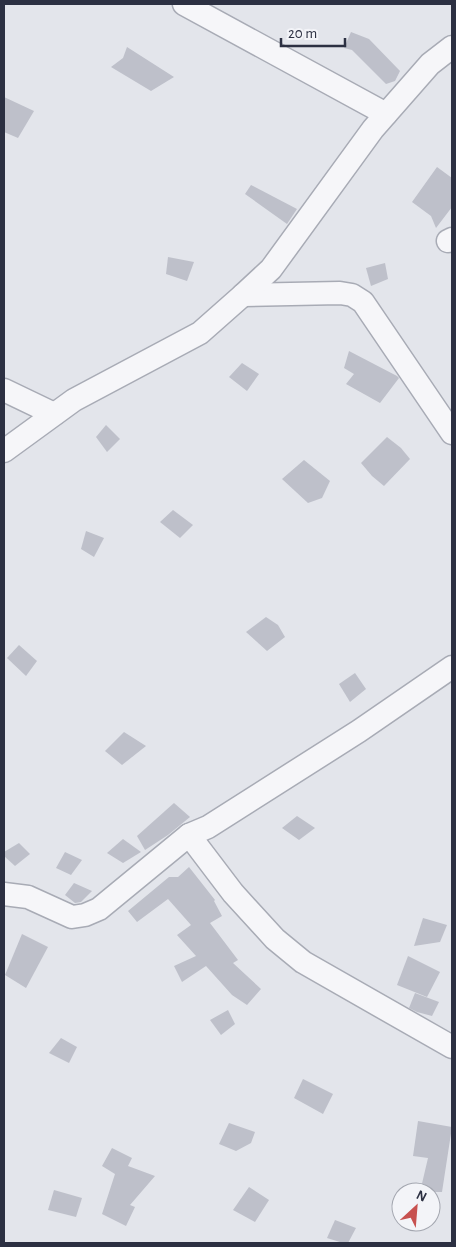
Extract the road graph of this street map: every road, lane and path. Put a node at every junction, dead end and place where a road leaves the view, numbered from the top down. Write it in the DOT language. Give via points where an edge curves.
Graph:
graph roads {
  1 [pos="184,4"];
  2 [pos="452,47"];
  3 [pos="386,114"];
  4 [pos="243,295"];
  5 [pos="4,390"];
  6 [pos="54,414"];
  7 [pos="452,433"];
  8 [pos="4,452"];
  9 [pos="452,667"];
  10 [pos="189,835"];
  11 [pos="4,894"];
  12 [pos="452,1046"];
  1 -- 3 [label="street"];
  2 -- 3 [label="street" via="430,64"];
  3 -- 4 [label="street" via="271,269"];
  4 -- 6 [label="street" via="200,333 74,400"];
  4 -- 7 [label="street" via="340,293 364,302"];
  5 -- 6 [label="street"];
  6 -- 8 [label="street"];
  9 -- 10 [label="street" via="359,731 208,827"];
  10 -- 11 [label="street" via="99,909 85,915 72,917 28,897"];
  10 -- 12 [label="street" via="233,893 275,939 303,962"];
}
